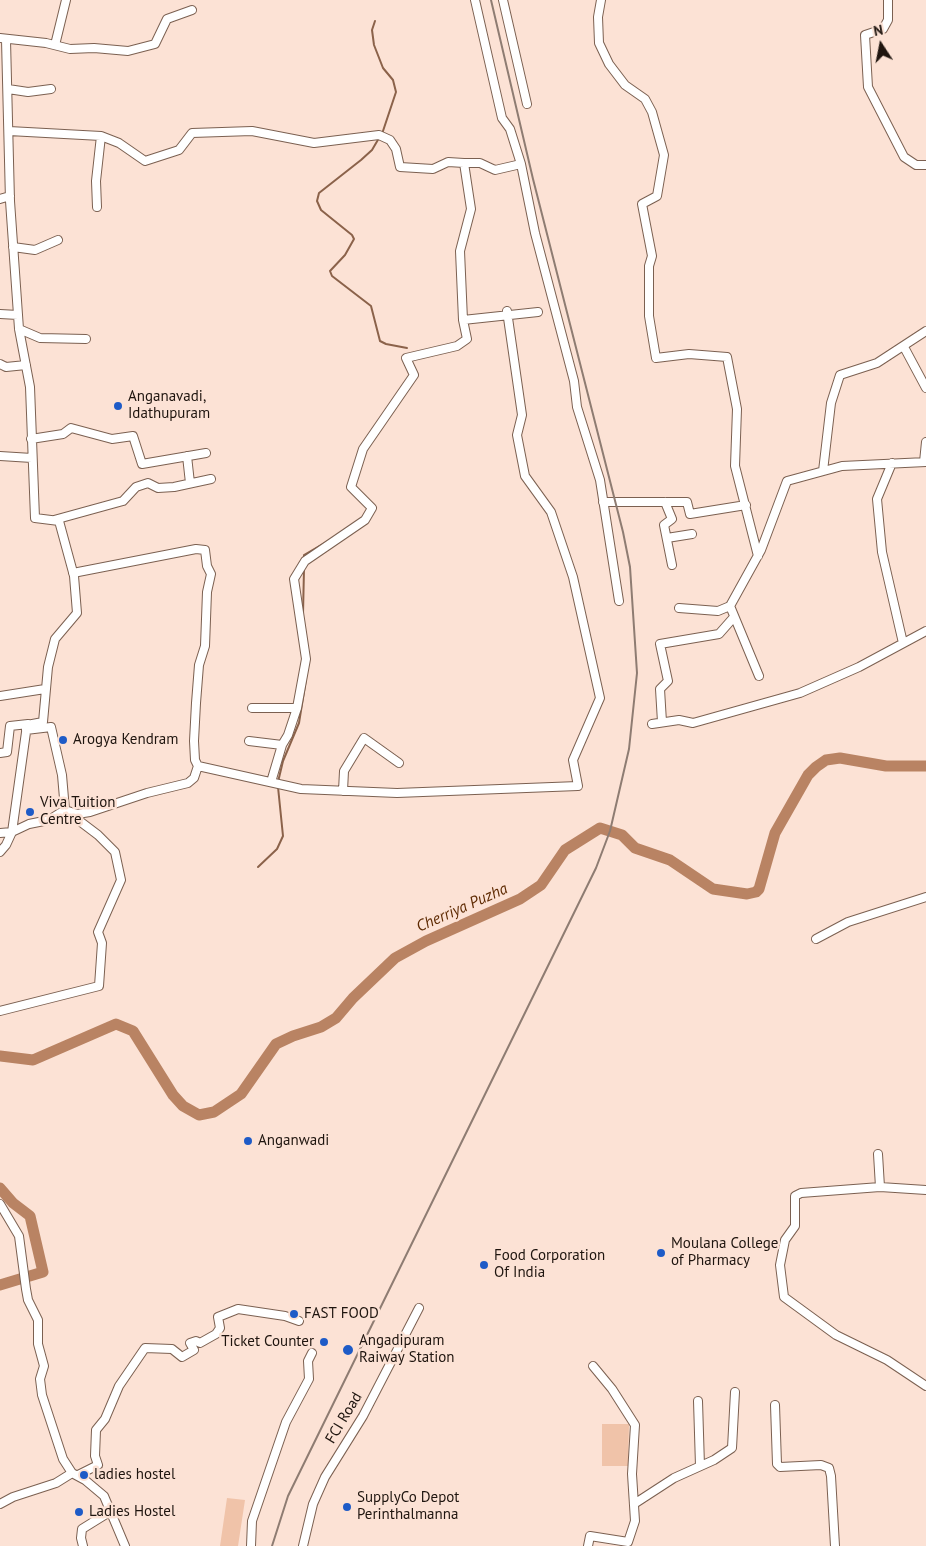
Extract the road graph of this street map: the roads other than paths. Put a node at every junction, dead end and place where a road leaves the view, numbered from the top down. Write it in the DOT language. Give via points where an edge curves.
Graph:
graph roads {
  1 [pos="66,0"];
  2 [pos="475,0"];
  3 [pos="503,0"];
  4 [pos="600,0"];
  5 [pos="888,0"];
  6 [pos="192,10"];
  7 [pos="3,39"];
  8 [pos="55,45"];
  9 [pos="51,88"];
  10 [pos="8,89"];
  11 [pos="527,104"];
  12 [pos="9,131"];
  13 [pos="100,136"];
  14 [pos="464,163"];
  15 [pos="521,164"];
  16 [pos="926,165"];
  17 [pos="10,196"];
  18 [pos="0,199"];
  19 [pos="97,207"];
  20 [pos="58,240"];
  21 [pos="13,247"];
  22 [pos="538,312"];
  23 [pos="0,314"];
  24 [pos="507,314"];
  25 [pos="18,315"];
  26 [pos="463,320"];
  27 [pos="19,330"];
  28 [pos="926,331"];
  29 [pos="86,339"];
  30 [pos="904,347"];
  31 [pos="0,364"];
  32 [pos="26,365"];
  33 [pos="926,388"];
  34 [pos="31,439"];
  35 [pos="926,442"];
  36 [pos="206,453"];
  37 [pos="0,456"];
  38 [pos="187,456"];
  39 [pos="32,458"];
  40 [pos="925,462"];
  41 [pos="892,463"];
  42 [pos="823,471"];
  43 [pos="211,479"];
  44 [pos="190,484"];
  45 [pos="603,502"];
  46 [pos="664,502"];
  47 [pos="746,505"];
  48 [pos="52,520"];
  49 [pos="692,534"];
  50 [pos="667,538"];
  51 [pos="758,556"];
  52 [pos="672,565"];
  53 [pos="73,572"];
  54 [pos="619,601"];
  55 [pos="730,606"];
  56 [pos="679,608"];
  57 [pos="734,616"];
  58 [pos="926,632"];
  59 [pos="903,643"];
  60 [pos="758,676"];
  61 [pos="45,689"];
  62 [pos="0,696"];
  63 [pos="252,708"];
  64 [pos="297,708"];
  65 [pos="662,722"];
  66 [pos="652,724"];
  67 [pos="27,727"];
  68 [pos="249,741"];
  69 [pos="282,745"];
  70 [pos="0,752"];
  71 [pos="399,763"];
  72 [pos="198,766"];
  73 [pos="271,782"];
  74 [pos="343,791"];
  75 [pos="65,810"];
  76 [pos="12,832"];
  77 [pos="0,833"];
  78 [pos="0,852"];
  79 [pos="926,897"];
  80 [pos="816,938"];
  81 [pos="0,1011"];
  82 [pos="878,1154"];
  83 [pos="880,1187"];
  84 [pos="926,1190"];
  85 [pos="0,1204"];
  86 [pos="419,1308"];
  87 [pos="299,1321"];
  88 [pos="312,1353"];
  89 [pos="592,1366"];
  90 [pos="926,1386"];
  91 [pos="735,1392"];
  92 [pos="698,1400"];
  93 [pos="775,1404"];
  94 [pos="700,1466"];
  95 [pos="75,1474"];
  96 [pos="0,1504"];
  97 [pos="634,1504"];
  98 [pos="111,1511"];
  99 [pos="84,1546"];
  100 [pos="125,1546"];
  101 [pos="251,1546"];
  102 [pos="303,1546"];
  103 [pos="588,1546"];
  104 [pos="835,1546"];
  1 -- 8 [label="street"];
  2 -- 15 [label="street" via="502,118 510,129"];
  3 -- 11 [label="street"];
  4 -- 47 [label="street" via="599,43 608,64 625,85 645,99 664,155 657,196 642,204 652,256 649,316 656,358 689,354 727,357 737,409 735,466"];
  5 -- 16 [label="street" via="888,20 883,30 865,36 868,87 904,157"];
  6 -- 8 [label="street" via="167,19 155,44 128,51 70,49"];
  7 -- 8 [label="street"];
  7 -- 10 [label="street"];
  9 -- 10 [label="street" via="28,92"];
  10 -- 12 [label="street"];
  12 -- 13 [label="street"];
  12 -- 17 [label="street"];
  13 -- 14 [label="street" via="119,143 145,161 179,150 192,133 252,131 314,143 379,135 390,140 396,149 400,167 433,169 448,162"];
  13 -- 19 [label="street"];
  14 -- 15 [label="street" via="480,163 495,170"];
  14 -- 26 [label="street" via="471,209 460,251"];
  15 -- 45 [label="street" via="577,407 591,448"];
  17 -- 18 [label="street"];
  17 -- 21 [label="street"];
  20 -- 21 [label="street" via="35,250"];
  21 -- 25 [label="street"];
  22 -- 24 [label="street"];
  23 -- 25 [label="street"];
  24 -- 26 [label="street"];
  24 -- 74 [label="street" via="522,415 517,435 525,476 551,512 573,577 600,698 573,760 578,786 397,794"];
  25 -- 27 [label="street"];
  26 -- 64 [label="street" via="467,339 458,346 406,358 414,375 363,449 351,487 372,508 366,520 305,561 294,579 306,659"];
  27 -- 29 [label="street" via="40,338"];
  27 -- 32 [label="street"];
  28 -- 30 [label="street"];
  30 -- 33 [label="street"];
  30 -- 42 [label="street" via="877,363 840,375 831,403"];
  31 -- 32 [label="street" via="6,367"];
  32 -- 34 [label="street"];
  34 -- 38 [label="street" via="62,434 71,428 112,439 133,436 142,464"];
  34 -- 39 [label="street"];
  35 -- 40 [label="street"];
  36 -- 38 [label="street"];
  37 -- 39 [label="street"];
  38 -- 44 [label="street"];
  39 -- 48 [label="street" via="35,518"];
  40 -- 41 [label="street"];
  41 -- 42 [label="street" via="842,466"];
  41 -- 59 [label="street" via="878,499 882,552"];
  42 -- 51 [label="street" via="787,481"];
  43 -- 44 [label="street"];
  44 -- 48 [label="street" via="158,488 148,483 136,486 123,500"];
  45 -- 46 [label="street"];
  45 -- 54 [label="street"];
  46 -- 47 [label="street" via="687,502 690,514"];
  46 -- 50 [label="street" via="672,518 664,524"];
  47 -- 51 [label="street"];
  48 -- 53 [label="street" via="58,521"];
  49 -- 50 [label="street"];
  50 -- 52 [label="street"];
  51 -- 55 [label="street"];
  53 -- 61 [label="street" via="77,613 55,639"];
  53 -- 72 [label="street" via="205,550 211,574 196,703 194,741"];
  55 -- 56 [label="street" via="718,611"];
  55 -- 57 [label="street"];
  57 -- 60 [label="street"];
  57 -- 65 [label="street" via="719,634 660,644 668,681 660,690"];
  58 -- 59 [label="street"];
  59 -- 65 [label="street" via="860,667 800,693 693,723 679,720"];
  61 -- 62 [label="street"];
  61 -- 67 [label="street" via="43,722"];
  63 -- 64 [label="street"];
  64 -- 69 [label="street"];
  65 -- 66 [label="street"];
  67 -- 70 [label="street" via="10,726 7,752"];
  67 -- 75 [label="street" via="51,727 62,775"];
  67 -- 76 [label="street"];
  68 -- 69 [label="street"];
  69 -- 73 [label="street"];
  71 -- 74 [label="street" via="364,738 344,771"];
  72 -- 73 [label="street"];
  72 -- 75 [label="street" via="194,778 188,783 90,812 77,814"];
  73 -- 74 [label="street" via="301,789"];
  75 -- 76 [label="street" via="49,820 28,824"];
  75 -- 81 [label="street" via="115,852 119,871 120,880 98,932 102,944 99,986"];
  76 -- 77 [label="street"];
  76 -- 78 [label="street"];
  79 -- 80 [label="street" via="848,922"];
  82 -- 83 [label="street"];
  83 -- 84 [label="street"];
  83 -- 90 [label="street" via="821,1190 795,1196 795,1226 785,1240 780,1265 784,1297 836,1335 887,1360"];
  85 -- 95 [label="street" via="19,1236 28,1300 38,1320 38,1344 44,1366 40,1379 42,1395 62,1459"];
  86 -- 102 [label="street, FCI Road" via="363,1416 322,1483 313,1504"];
  87 -- 95 [label="street" via="238,1309 218,1317 220,1328 216,1334 200,1343 190,1343 194,1350 182,1357 172,1349 146,1348 119,1386 96,1430 98,1465"];
  88 -- 101 [label="street" via="308,1361 309,1379 286,1422 252,1520"];
  89 -- 97 [label="street" via="612,1389 635,1425"];
  91 -- 94 [label="street" via="732,1448"];
  92 -- 94 [label="street"];
  93 -- 104 [label="street" via="777,1464 780,1467 821,1465 829,1468"];
  94 -- 97 [label="street" via="674,1478"];
  95 -- 96 [label="street"];
  95 -- 98 [label="street" via="98,1490"];
  97 -- 103 [label="street" via="635,1521 628,1542 590,1536"];
  98 -- 99 [label="street" via="82,1529"];
  98 -- 100 [label="street"];
}
